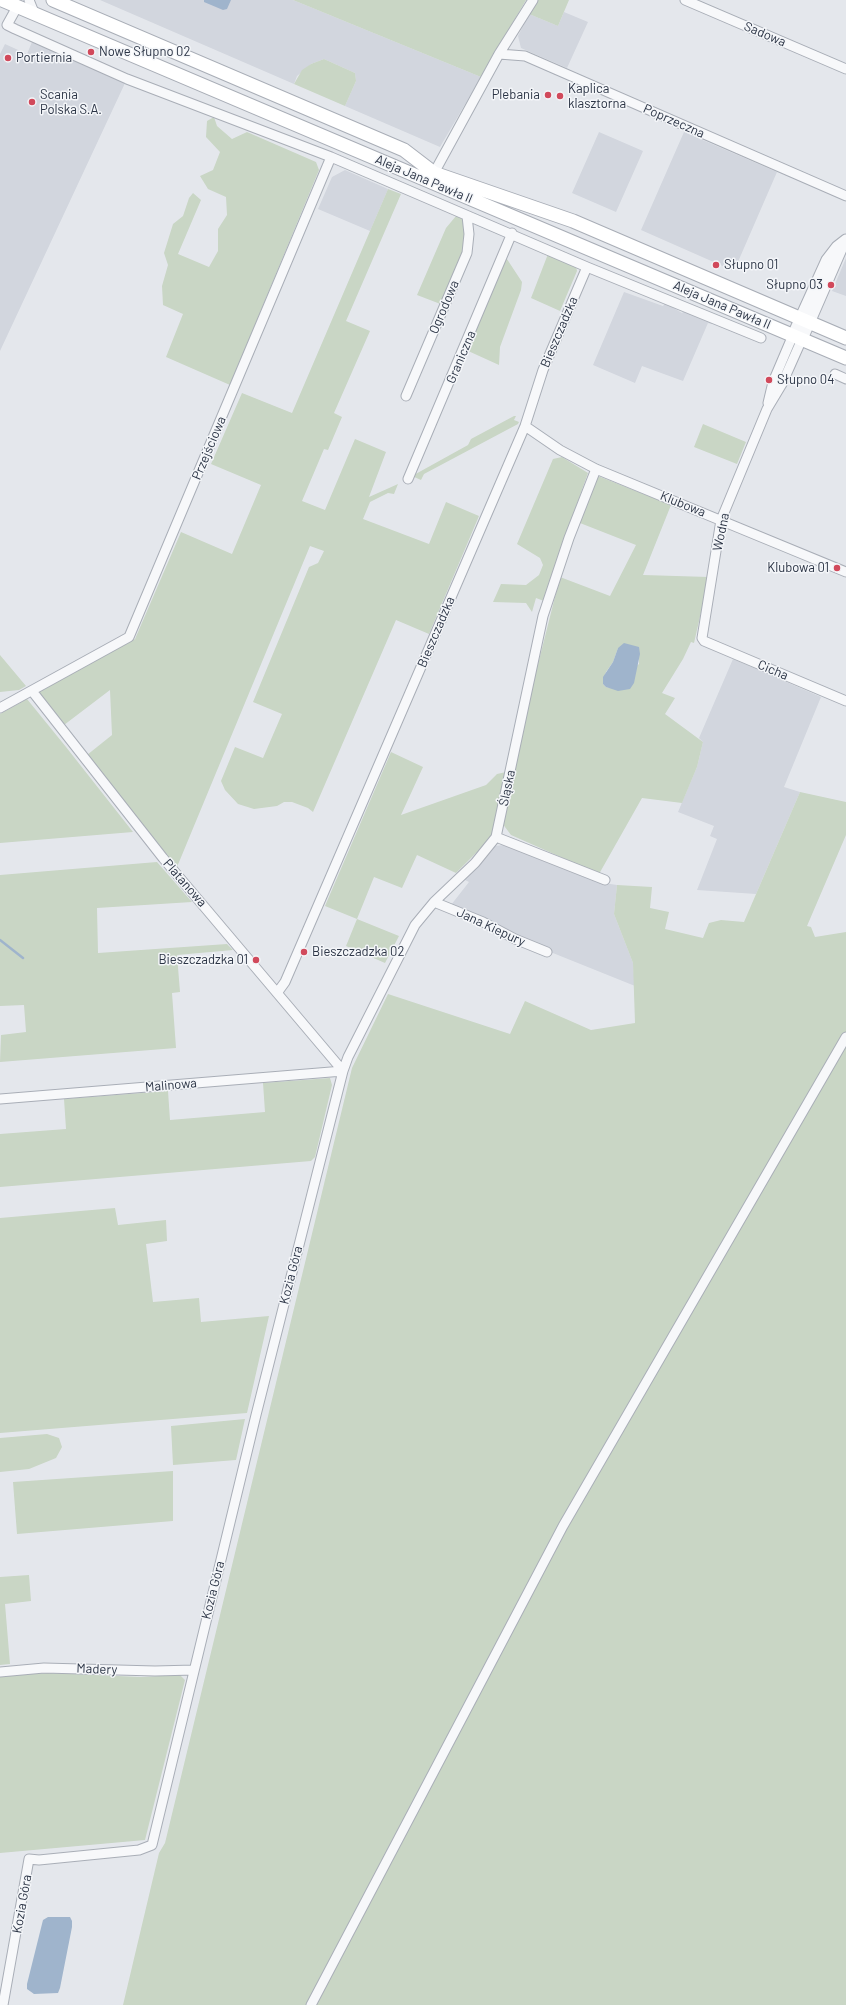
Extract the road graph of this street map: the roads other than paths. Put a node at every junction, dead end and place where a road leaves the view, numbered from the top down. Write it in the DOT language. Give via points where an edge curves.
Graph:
graph roads {
  1 [pos="2,0"];
  2 [pos="29,0"];
  3 [pos="53,0"];
  4 [pos="532,0"];
  5 [pos="685,0"];
  6 [pos="17,7"];
  7 [pos="35,15"];
  8 [pos="499,54"];
  9 [pos="846,69"];
  10 [pos="332,157"];
  11 [pos="434,173"];
  12 [pos="846,196"];
  13 [pos="467,216"];
  14 [pos="512,233"];
  15 [pos="845,241"];
  16 [pos="587,267"];
  17 [pos="805,320"];
  18 [pos="798,337"];
  19 [pos="761,338"];
  20 [pos="846,338"];
  21 [pos="846,358"];
  22 [pos="835,374"];
  23 [pos="846,379"];
  24 [pos="406,396"];
  25 [pos="525,426"];
  26 [pos="596,469"];
  27 [pos="408,479"];
  28 [pos="721,520"];
  29 [pos="846,572"];
  30 [pos="702,638"];
  31 [pos="32,691"];
  32 [pos="846,701"];
  33 [pos="0,708"];
  34 [pos="496,837"];
  35 [pos="605,880"];
  36 [pos="434,902"];
  37 [pos="548,952"];
  38 [pos="277,993"];
  39 [pos="846,1037"];
  40 [pos="343,1071"];
  41 [pos="0,1099"];
  42 [pos="194,1670"];
  43 [pos="0,1672"];
  44 [pos="3,2005"];
  45 [pos="311,2005"];
  1 -- 6 [label="main road, Aleja Jana Pawła II"];
  2 -- 7 [label="street"];
  3 -- 11 [label="main road, Aleja Jana Pawła II" via="404,150"];
  4 -- 8 [label="street"];
  5 -- 9 [label="street, Sadowa"];
  6 -- 7 [label="main road, Aleja Jana Pawła II"];
  6 -- 10 [label="street" via="7,25 15,30 127,79"];
  7 -- 18 [label="main road, Aleja Jana Pawła II"];
  8 -- 11 [label="street"];
  8 -- 12 [label="street, Poprzeczna" via="524,56"];
  10 -- 13 [label="street"];
  10 -- 31 [label="street, Przejściowa" via="129,637"];
  11 -- 17 [label="main road, Aleja Jana Pawła II" via="572,221"];
  13 -- 14 [label="street"];
  13 -- 24 [label="street, Ogrodowa" via="468,253"];
  14 -- 16 [label="street"];
  14 -- 27 [label="street, Graniczna"];
  15 -- 17 [label="street" via="827,260"];
  16 -- 19 [label="street"];
  16 -- 25 [label="street, Bieszczadzka" via="543,370"];
  17 -- 18 [label="street"];
  17 -- 20 [label="main road, Aleja Jana Pawła II"];
  18 -- 21 [label="main road, Aleja Jana Pawła II"];
  18 -- 28 [label="street, Wodna" via="773,382 767,409"];
  22 -- 23 [label="street"];
  25 -- 26 [label="street, Klubowa" via="560,450"];
  25 -- 38 [label="street, Bieszczadzka" via="285,982"];
  26 -- 28 [label="street, Klubowa"];
  26 -- 34 [label="street, Śląska" via="569,538 544,616"];
  28 -- 29 [label="street, Klubowa"];
  28 -- 30 [label="street, Wodna"];
  30 -- 32 [label="street, Cicha"];
  31 -- 33 [label="street, Przejściowa"];
  31 -- 38 [label="street, Platanowa" via="163,858"];
  34 -- 35 [label="street"];
  34 -- 36 [label="street, Śląska" via="475,863"];
  36 -- 37 [label="street, Jana Kiepury"];
  36 -- 40 [label="street, Śląska" via="412,931"];
  38 -- 40 [label="street, Platanowa"];
  39 -- 45 [label="street" via="563,1526"];
  40 -- 41 [label="street, Malinowa"];
  40 -- 42 [label="street, Kozia Góra"];
  42 -- 43 [label="street, Madery" via="155,1672 44,1668"];
  42 -- 44 [label="street, Kozia Góra" via="152,1845 134,1851 30,1859"];
}
